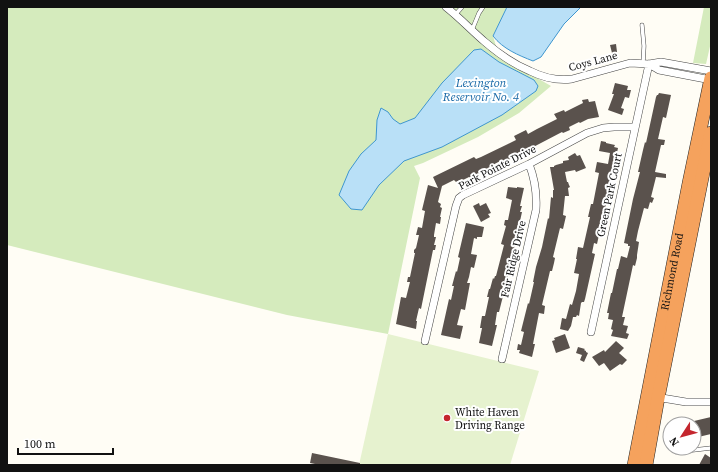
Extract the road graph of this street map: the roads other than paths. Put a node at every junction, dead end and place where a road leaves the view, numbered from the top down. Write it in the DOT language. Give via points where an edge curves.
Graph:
graph roads {
  1 [pos="446,7"];
  2 [pos="462,7"];
  3 [pos="483,7"];
  4 [pos="455,15"];
  5 [pos="642,25"];
  6 [pos="472,30"];
  7 [pos="646,64"];
  8 [pos="711,71"];
  9 [pos="711,79"];
  10 [pos="636,127"];
  11 [pos="711,134"];
  12 [pos="529,164"];
  13 [pos="591,332"];
  14 [pos="426,340"];
  15 [pos="502,359"];
  16 [pos="653,397"];
  17 [pos="711,402"];
  18 [pos="634,465"];
  19 [pos="646,465"];
  1 -- 4 [label="street, Coys Lane"];
  2 -- 4 [label="lane"];
  3 -- 6 [label="lane"];
  4 -- 6 [label="street, Coys Lane"];
  5 -- 7 [label="lane"];
  6 -- 7 [label="street, Coys Lane" via="507,59 550,78 572,79 625,64"];
  7 -- 8 [label="street, Coys Lane" via="661,62"];
  7 -- 9 [label="street, Coys Lane" via="660,70"];
  7 -- 10 [label="street, Green Park Court"];
  9 -- 16 [label="highway, Richmond Road" via="689,184"];
  10 -- 12 [label="street, Park Pointe Drive" via="614,126 597,129"];
  10 -- 13 [label="street, Green Park Court"];
  11 -- 16 [label="highway, Richmond Road"];
  12 -- 14 [label="street, Park Pointe Drive" via="459,198"];
  12 -- 15 [label="street, Fair Ridge Drive" via="536,185 536,210"];
  16 -- 17 [label="street" via="697,403"];
  16 -- 18 [label="highway, Richmond Road"];
  16 -- 19 [label="highway, Richmond Road"];
}
